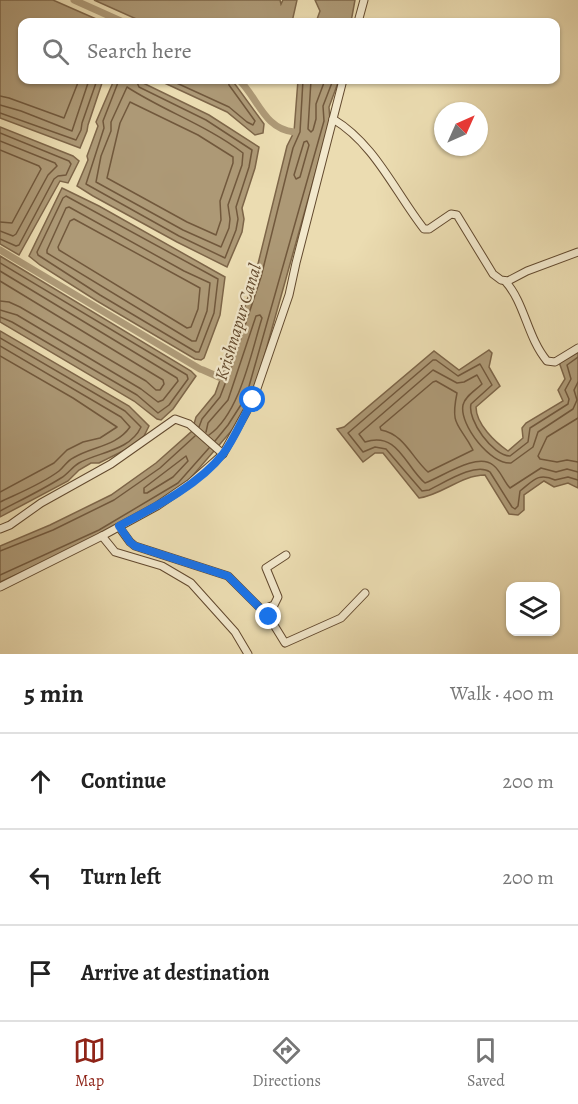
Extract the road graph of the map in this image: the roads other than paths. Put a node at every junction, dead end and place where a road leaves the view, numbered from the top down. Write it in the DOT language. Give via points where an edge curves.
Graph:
graph roads {
  1 [pos="364,0"];
  2 [pos="359,18"];
  3 [pos="342,84"];
  4 [pos="333,119"];
  5 [pos="578,252"];
  6 [pos="505,281"];
  7 [pos="578,348"];
  8 [pos="220,451"];
  9 [pos="119,526"];
  10 [pos="0,529"];
  11 [pos="102,536"];
  12 [pos="286,555"];
  13 [pos="0,587"];
  14 [pos="365,593"];
  15 [pos="262,610"];
  16 [pos="248,654"];
  1 -- 2 [label="street"];
  3 -- 4 [label="street"];
  4 -- 6 [label="street" via="356,136 424,229 451,214 457,215 493,274"];
  4 -- 8 [label="street" via="289,295 253,400"];
  5 -- 6 [label="street"];
  6 -- 7 [label="street" via="548,361 555,362"];
  8 -- 9 [label="street" via="189,484"];
  8 -- 10 [label="street" via="189,424 175,420 111,464"];
  9 -- 11 [label="street"];
  9 -- 15 [label="street" via="135,546 228,576"];
  11 -- 13 [label="street"];
  11 -- 16 [label="street" via="115,552 162,566 191,583 236,632"];
  12 -- 15 [label="street" via="266,568 278,597 274,605"];
  14 -- 15 [label="street" via="341,618 287,643"];
}
